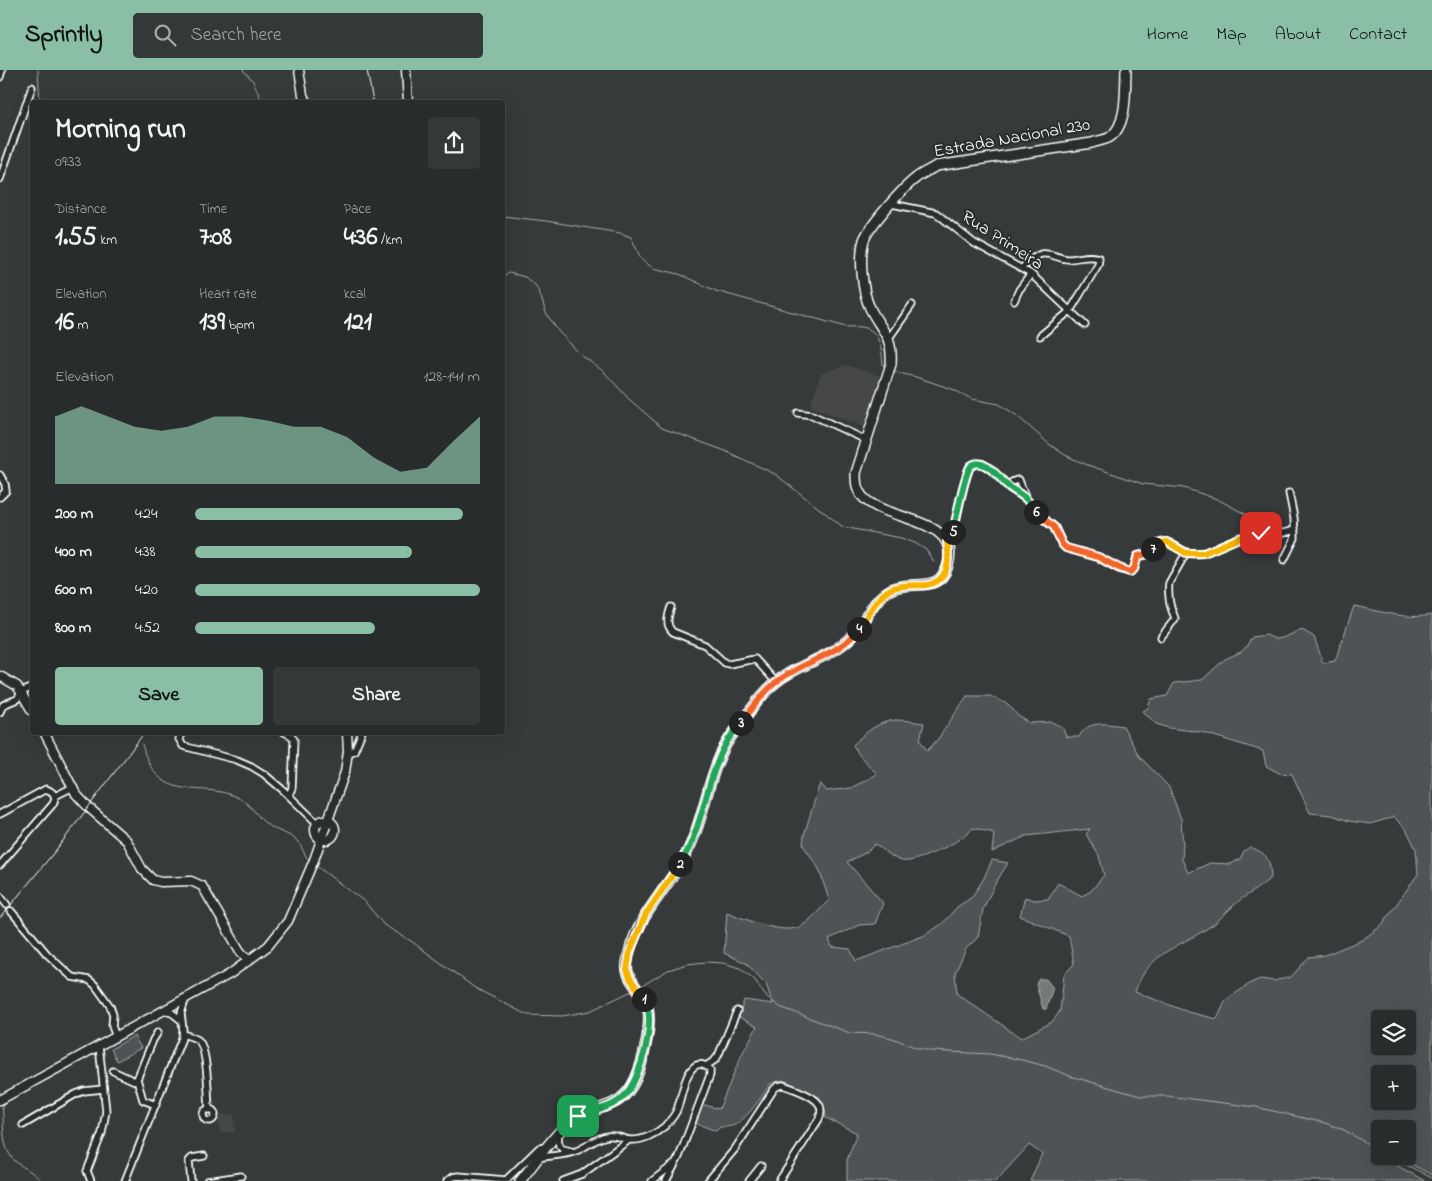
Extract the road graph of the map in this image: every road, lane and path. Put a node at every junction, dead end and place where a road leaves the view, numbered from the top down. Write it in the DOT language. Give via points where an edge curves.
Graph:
graph roads {
  1 [pos="2,70"];
  2 [pos="299,70"];
  3 [pos="406,70"];
  4 [pos="1126,70"];
  5 [pos="0,77"];
  6 [pos="32,87"];
  7 [pos="305,100"];
  8 [pos="408,100"];
  9 [pos="0,179"];
  10 [pos="892,204"];
  11 [pos="1022,268"];
  12 [pos="1031,274"];
  13 [pos="1014,301"];
  14 [pos="912,305"];
  15 [pos="1070,311"];
  16 [pos="1085,325"];
  17 [pos="1040,336"];
  18 [pos="889,338"];
  19 [pos="798,413"];
  20 [pos="866,440"];
  21 [pos="0,475"];
  22 [pos="1009,488"];
  23 [pos="1289,493"];
  24 [pos="0,497"];
  25 [pos="1026,499"];
  26 [pos="1295,530"];
  27 [pos="947,542"];
  28 [pos="1186,553"];
  29 [pos="1284,560"];
  30 [pos="671,607"];
  31 [pos="1161,637"];
  32 [pos="0,676"];
  33 [pos="776,682"];
  34 [pos="30,688"];
  35 [pos="22,692"];
  36 [pos="30,707"];
  37 [pos="0,712"];
  38 [pos="46,735"];
  39 [pos="181,735"];
  40 [pos="290,735"];
  41 [pos="347,735"];
  42 [pos="361,735"];
  43 [pos="348,753"];
  44 [pos="292,778"];
  45 [pos="276,783"];
  46 [pos="73,787"];
  47 [pos="289,795"];
  48 [pos="55,796"];
  49 [pos="0,814"];
  50 [pos="328,820"];
  51 [pos="317,823"];
  52 [pos="321,840"];
  53 [pos="0,865"];
  54 [pos="0,896"];
  55 [pos="242,950"];
  56 [pos="262,950"];
  57 [pos="249,961"];
  58 [pos="238,969"];
  59 [pos="186,998"];
  60 [pos="174,1005"];
  61 [pos="164,1011"];
  62 [pos="737,1011"];
  63 [pos="179,1016"];
  64 [pos="158,1032"];
  65 [pos="183,1034"];
  66 [pos="116,1037"];
  67 [pos="99,1046"];
  68 [pos="706,1066"];
  69 [pos="113,1071"];
  70 [pos="137,1082"];
  71 [pos="103,1089"];
  72 [pos="0,1100"];
  73 [pos="156,1105"];
  74 [pos="209,1110"];
  75 [pos="23,1125"];
  76 [pos="629,1140"];
  77 [pos="552,1144"];
  78 [pos="576,1152"];
  79 [pos="560,1154"];
  80 [pos="204,1156"];
  81 [pos="538,1158"];
  82 [pos="677,1162"];
  83 [pos="760,1166"];
  84 [pos="240,1176"];
  85 [pos="91,1181"];
  86 [pos="125,1181"];
  87 [pos="191,1181"];
  88 [pos="207,1181"];
  89 [pos="447,1181"];
  90 [pos="520,1181"];
  91 [pos="563,1181"];
  92 [pos="652,1181"];
  93 [pos="666,1181"];
  94 [pos="708,1181"];
  95 [pos="749,1181"];
  96 [pos="779,1181"];
  1 -- 5 [label="street"];
  2 -- 7 [label="main road"];
  3 -- 8 [label="main road"];
  4 -- 10 [label="main road, Estrada Nacional 230" via="1124,111 1118,128 1110,137 1092,143 936,166 916,177"];
  6 -- 9 [label="street"];
  10 -- 11 [label="street, Rua Primeira" via="936,213 974,243"];
  10 -- 18 [label="main road, Estrada Nacional 230" via="871,226 864,239 861,256 870,307"];
  11 -- 12 [label="street, Rua Primeira"];
  11 -- 15 [label="street" via="1042,254 1066,259 1099,258"];
  12 -- 13 [label="street"];
  12 -- 15 [label="street, Rua Primeira"];
  14 -- 18 [label="street"];
  15 -- 16 [label="street, Rua Primeira"];
  15 -- 17 [label="street"];
  18 -- 20 [label="main road, Estrada Nacional 230" via="892,352 889,368"];
  19 -- 20 [label="street" via="812,415"];
  20 -- 27 [label="main road, Estrada Nacional 230" via="856,473 856,485 862,496 872,504 939,532"];
  21 -- 24 [label="street" via="6,491"];
  22 -- 25 [label="street"];
  22 -- 25 [label="street" via="1012,482 1019,480"];
  22 -- 27 [label="street" via="983,464 970,466 952,537"];
  23 -- 26 [label="street"];
  25 -- 28 [label="street" via="1040,517 1054,527 1066,548 1098,557 1123,570 1132,572 1138,556 1148,554 1162,542"];
  26 -- 28 [label="street" via="1288,534 1250,535 1204,553"];
  26 -- 29 [label="street" via="1295,538"];
  27 -- 33 [label="main road" via="947,568 936,581 889,590 850,639"];
  28 -- 31 [label="street" via="1168,588 1175,619"];
  30 -- 33 [label="street" via="668,623 673,632 705,645 725,663 755,659"];
  32 -- 35 [label="main road"];
  33 -- 77 [label="main road" via="727,741 691,844 638,929 627,970 647,1002 650,1019 631,1089 614,1104 578,1116 565,1126"];
  34 -- 35 [label="street"];
  35 -- 36 [label="main road"];
  35 -- 37 [label="street" via="17,699 3,705"];
  38 -- 46 [label="main road"];
  39 -- 45 [label="street" via="183,746 238,760"];
  40 -- 44 [label="street" via="294,737"];
  41 -- 43 [label="main road"];
  42 -- 43 [label="street" via="354,751"];
  43 -- 50 [label="main road" via="345,772"];
  44 -- 45 [label="street" via="286,784"];
  44 -- 47 [label="street"];
  45 -- 47 [label="street"];
  46 -- 48 [label="street"];
  46 -- 55 [label="main road" via="88,807 127,841 148,876 161,882 190,881 202,886"];
  47 -- 51 [label="street"];
  48 -- 49 [label="street" via="46,789"];
  48 -- 53 [label="street" via="52,804"];
  50 -- 51 [label="main road"];
  50 -- 52 [label="main road" via="334,824 335,834"];
  51 -- 52 [label="main road" via="315,832"];
  52 -- 56 [label="main road" via="288,921"];
  54 -- 66 [label="street" via="47,954 72,977 89,980 95,985 110,1006"];
  55 -- 56 [label="main road"];
  55 -- 57 [label="main road" via="247,953"];
  55 -- 58 [label="main road"];
  56 -- 57 [label="main road"];
  57 -- 58 [label="main road"];
  58 -- 59 [label="main road"];
  59 -- 60 [label="main road"];
  59 -- 63 [label="street"];
  60 -- 61 [label="main road"];
  60 -- 63 [label="street"];
  61 -- 63 [label="street"];
  61 -- 66 [label="main road"];
  62 -- 68 [label="street" via="716,1060"];
  63 -- 65 [label="street"];
  64 -- 70 [label="street"];
  65 -- 73 [label="street"];
  65 -- 74 [label="street" via="200,1042 207,1068"];
  66 -- 67 [label="main road"];
  67 -- 71 [label="street"];
  67 -- 72 [label="main road"];
  68 -- 76 [label="street" via="699,1065 688,1073 678,1109 667,1124 650,1136"];
  68 -- 82 [label="street" via="710,1069 710,1076"];
  69 -- 70 [label="street"];
  70 -- 73 [label="street" via="143,1100"];
  71 -- 75 [label="street" via="76,1094"];
  71 -- 85 [label="street" via="106,1110 102,1133 88,1171"];
  73 -- 86 [label="street"];
  76 -- 78 [label="street" via="606,1136"];
  76 -- 91 [label="street" via="582,1174"];
  77 -- 78 [label="street"];
  77 -- 79 [label="street"];
  77 -- 81 [label="main road"];
  77 -- 89 [label="street" via="539,1148 506,1180 458,1176"];
  78 -- 79 [label="street"];
  79 -- 81 [label="street"];
  80 -- 87 [label="street" via="189,1161"];
  81 -- 90 [label="main road"];
  82 -- 92 [label="street"];
  82 -- 93 [label="street"];
  83 -- 95 [label="street"];
  84 -- 88 [label="street"];
  94 -- 96 [label="street" via="735,1149 774,1089 784,1085 815,1100 821,1114"];
}
